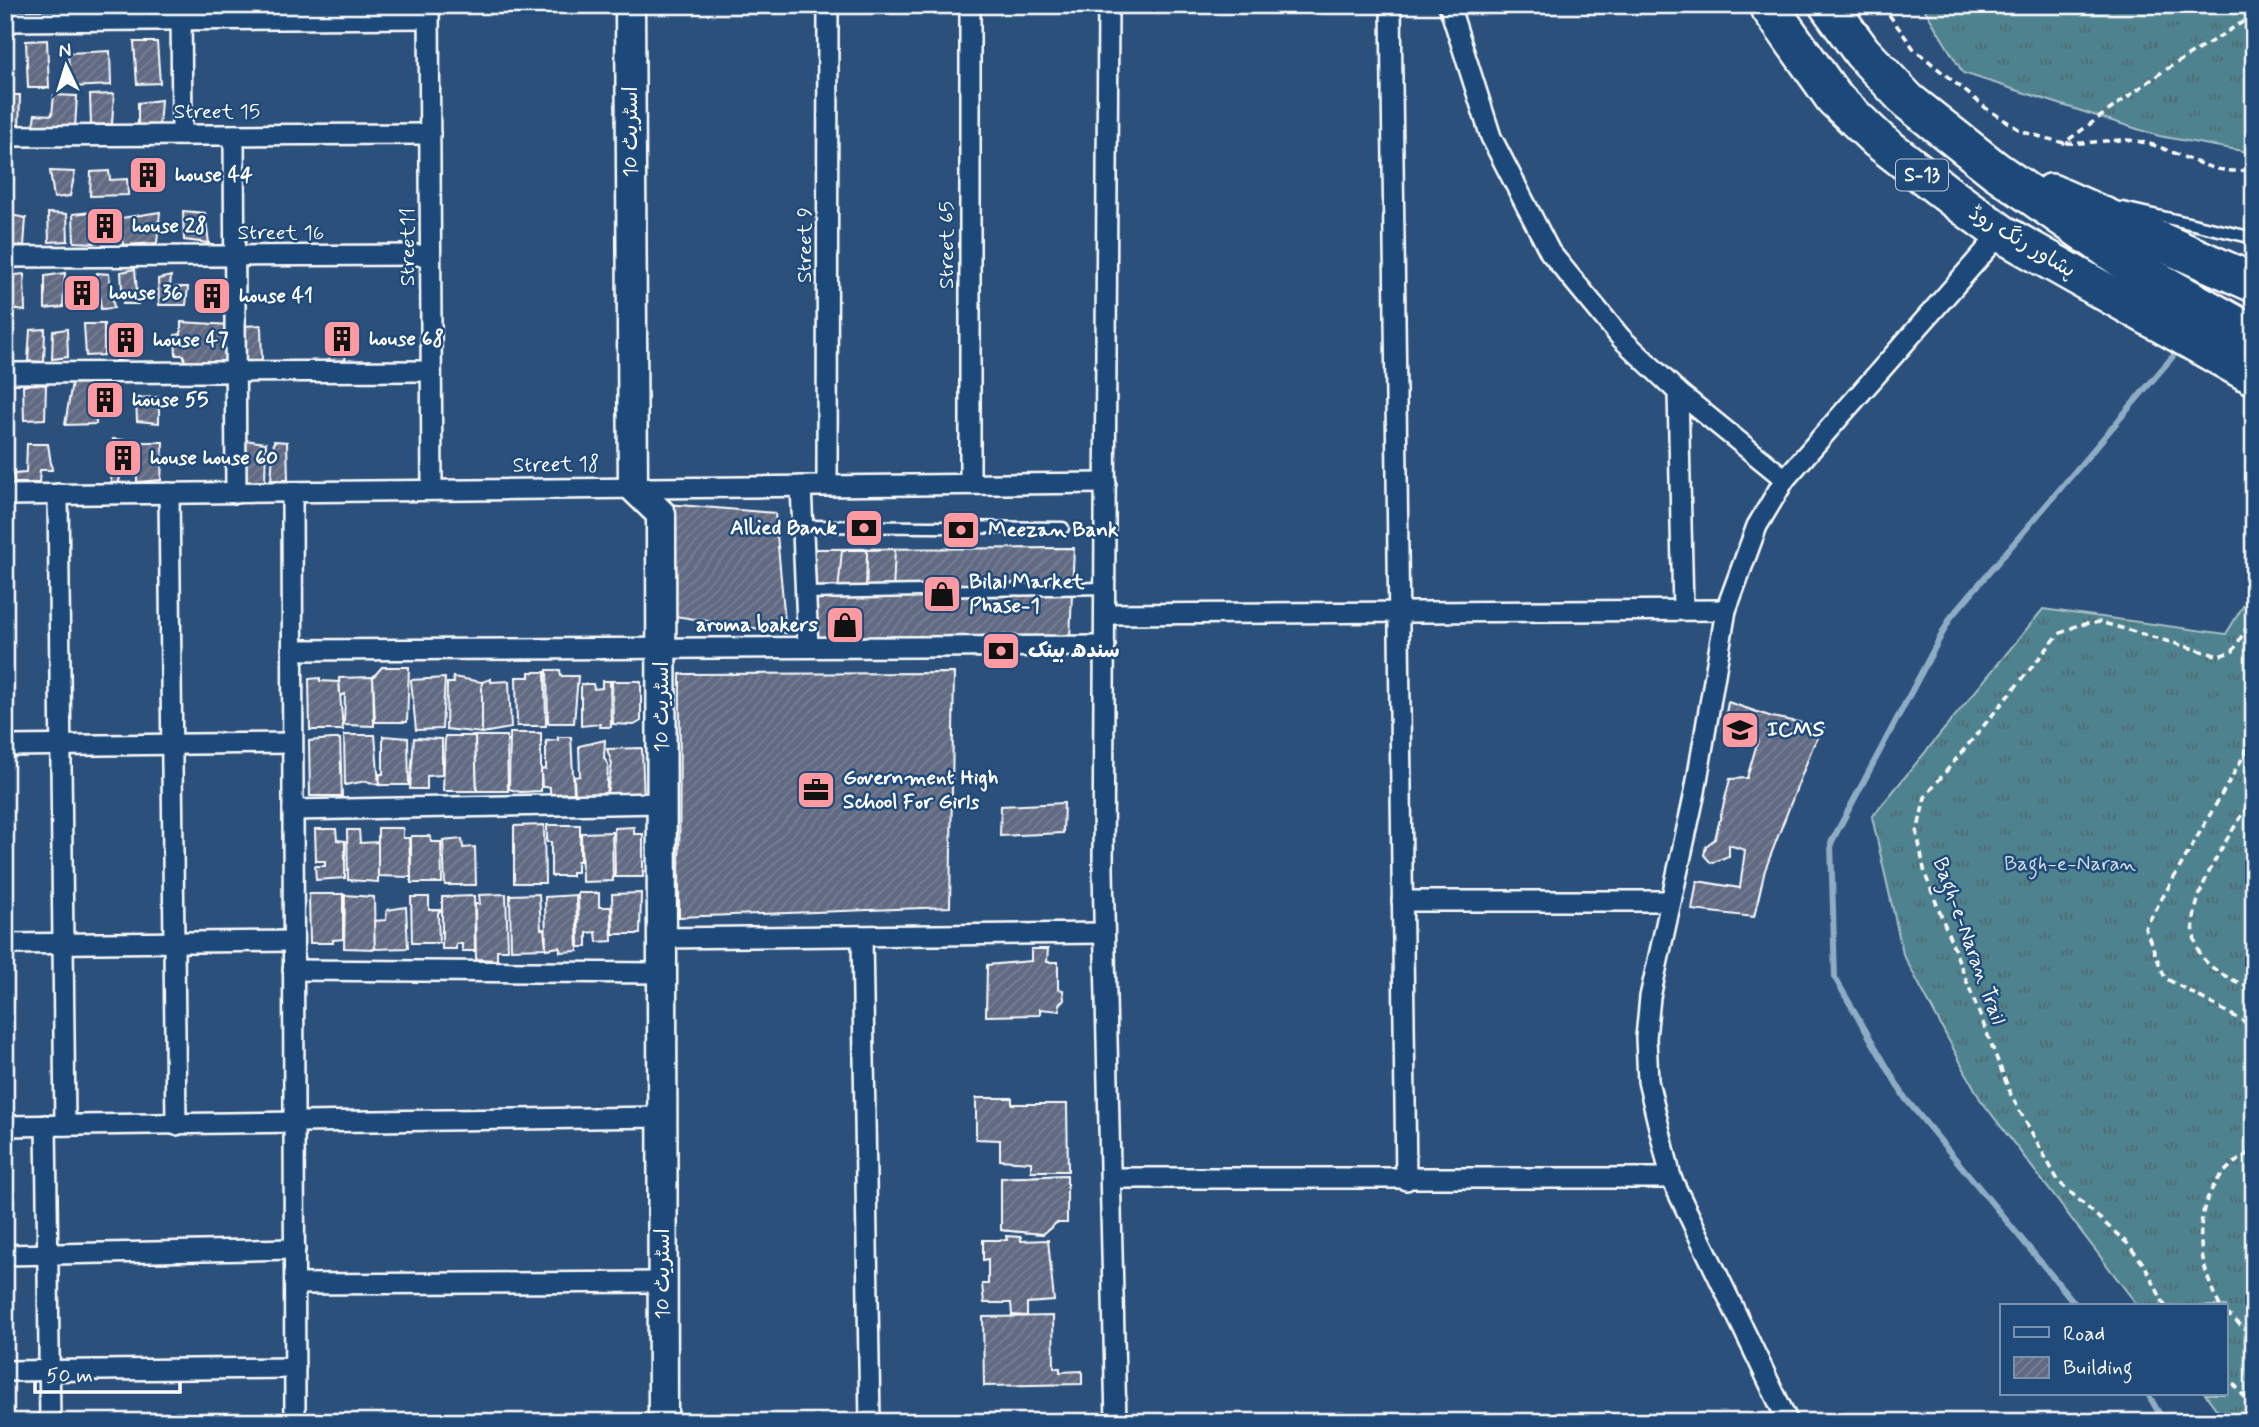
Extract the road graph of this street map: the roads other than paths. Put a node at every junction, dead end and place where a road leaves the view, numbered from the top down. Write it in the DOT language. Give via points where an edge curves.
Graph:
graph roads {
  1 [pos="630,5"];
  2 [pos="828,5"];
  3 [pos="970,5"];
  4 [pos="1108,5"];
  5 [pos="1391,5"];
  6 [pos="1448,5"];
  7 [pos="1768,5"];
  8 [pos="1828,5"];
  9 [pos="1834,5"];
  10 [pos="429,12"];
  11 [pos="181,13"];
  12 [pos="5,21"];
  13 [pos="430,134"];
  14 [pos="182,135"];
  15 [pos="234,135"];
  16 [pos="5,136"];
  17 [pos="1996,164"];
  18 [pos="2045,181"];
  19 [pos="2098,201"];
  20 [pos="2111,205"];
  21 [pos="2001,233"];
  22 [pos="2254,238"];
  23 [pos="430,255"];
  24 [pos="234,256"];
  25 [pos="5,257"];
  26 [pos="2135,268"];
  27 [pos="2254,283"];
  28 [pos="2254,335"];
  29 [pos="431,371"];
  30 [pos="235,372"];
  31 [pos="5,373"];
  32 [pos="2254,376"];
  33 [pos="1678,392"];
  34 [pos="1785,479"];
  35 [pos="1106,483"];
  36 [pos="970,484"];
  37 [pos="828,485"];
  38 [pos="801,486"];
  39 [pos="633,487"];
  40 [pos="432,489"];
  41 [pos="236,493"];
  42 [pos="292,493"];
  43 [pos="58,494"];
  44 [pos="169,494"];
  45 [pos="5,495"];
  46 [pos="803,526"];
  47 [pos="1063,528"];
  48 [pos="1106,588"];
  49 [pos="805,593"];
  50 [pos="1683,610"];
  51 [pos="1726,610"];
  52 [pos="1399,613"];
  53 [pos="1106,614"];
  54 [pos="1105,646"];
  55 [pos="808,647"];
  56 [pos="662,648"];
  57 [pos="292,650"];
  58 [pos="292,743"];
  59 [pos="172,745"];
  60 [pos="61,746"];
  61 [pos="5,747"];
  62 [pos="662,803"];
  63 [pos="293,810"];
  64 [pos="1402,901"];
  65 [pos="1671,901"];
  66 [pos="1104,933"];
  67 [pos="862,936"];
  68 [pos="662,938"];
  69 [pos="293,941"];
  70 [pos="174,942"];
  71 [pos="63,943"];
  72 [pos="5,944"];
  73 [pos="293,970"];
  74 [pos="662,973"];
  75 [pos="663,1117"];
  76 [pos="294,1123"];
  77 [pos="55,1125"];
  78 [pos="176,1125"];
  79 [pos="5,1126"];
  80 [pos="1113,1178"];
  81 [pos="1671,1178"];
  82 [pos="1406,1180"];
  83 [pos="295,1249"];
  84 [pos="48,1254"];
  85 [pos="5,1255"];
  86 [pos="663,1282"];
  87 [pos="295,1284"];
  88 [pos="295,1368"];
  89 [pos="5,1371"];
  90 [pos="49,1371"];
  91 [pos="50,1422"];
  92 [pos="295,1422"];
  93 [pos="663,1422"];
  94 [pos="870,1422"];
  95 [pos="1116,1422"];
  96 [pos="1788,1422"];
  1 -- 39 [label="street, اسٹریٹ 10"];
  2 -- 37 [label="street, Street 9"];
  3 -- 36 [label="street, Street 65"];
  4 -- 35 [label="street"];
  5 -- 52 [label="street"];
  6 -- 33 [label="street" via="1490,137 1550,252 1621,338"];
  7 -- 21 [label="highway, پشاور رنگ روڈ / S-13" via="1834,98 1878,139"];
  8 -- 17 [label="highway, پشاور رنگ روڈ / S-13" via="1862,52 1908,101"];
  9 -- 17 [label="lane" via="1900,85"];
  10 -- 11 [label="street"];
  10 -- 13 [label="street, Street11"];
  11 -- 12 [label="street"];
  11 -- 14 [label="street"];
  13 -- 15 [label="street, Street 15"];
  13 -- 23 [label="street, Street11"];
  14 -- 15 [label="street, Street 15"];
  14 -- 16 [label="street, Street 15"];
  15 -- 24 [label="street"];
  17 -- 26 [label="highway, پشاور رنگ روڈ / S-13"];
  18 -- 19 [label="lane"];
  20 -- 22 [label="lane"];
  21 -- 26 [label="highway, پشاور رنگ روڈ / S-13"];
  21 -- 34 [label="street"];
  23 -- 24 [label="street, Street 16"];
  23 -- 29 [label="street, Street11"];
  24 -- 25 [label="street, Street 16"];
  24 -- 30 [label="street"];
  26 -- 27 [label="highway"];
  26 -- 28 [label="highway, پشاور رنگ روڈ"];
  26 -- 32 [label="highway, پشاور رنگ روڈ"];
  29 -- 30 [label="street"];
  29 -- 40 [label="street, Street11"];
  30 -- 31 [label="street"];
  30 -- 41 [label="street"];
  33 -- 34 [label="street"];
  33 -- 50 [label="street"];
  34 -- 51 [label="street" via="1756,526"];
  35 -- 36 [label="street, Street 18"];
  35 -- 48 [label="street"];
  36 -- 37 [label="street, Street 18"];
  37 -- 38 [label="street, Street 18"];
  38 -- 39 [label="street, Street 18"];
  38 -- 46 [label="street"];
  39 -- 40 [label="street, Street 18"];
  39 -- 56 [label="street, اسٹریٹ 10" via="662,514"];
  40 -- 42 [label="street, Street 18"];
  41 -- 42 [label="street, Street 18"];
  41 -- 44 [label="street, Street 18"];
  42 -- 57 [label="street"];
  43 -- 44 [label="street, Street 18"];
  43 -- 45 [label="street, Street 18"];
  43 -- 60 [label="street"];
  44 -- 59 [label="street"];
  46 -- 47 [label="lane"];
  46 -- 49 [label="street"];
  48 -- 49 [label="lane"];
  48 -- 53 [label="street"];
  49 -- 55 [label="street"];
  50 -- 51 [label="street"];
  50 -- 52 [label="street"];
  51 -- 65 [label="street"];
  52 -- 53 [label="street"];
  52 -- 64 [label="street"];
  53 -- 54 [label="street"];
  54 -- 55 [label="street"];
  54 -- 66 [label="street"];
  55 -- 56 [label="street"];
  56 -- 57 [label="street"];
  56 -- 62 [label="street, اسٹریٹ 10"];
  57 -- 58 [label="street"];
  58 -- 59 [label="street"];
  58 -- 63 [label="street"];
  59 -- 60 [label="street"];
  59 -- 70 [label="street"];
  60 -- 61 [label="street"];
  60 -- 71 [label="street"];
  62 -- 63 [label="street"];
  62 -- 68 [label="street, اسٹریٹ 10"];
  63 -- 69 [label="street"];
  64 -- 65 [label="street"];
  64 -- 82 [label="street"];
  65 -- 81 [label="street" via="1646,1038 1653,1112"];
  66 -- 67 [label="street"];
  66 -- 80 [label="street"];
  67 -- 68 [label="street"];
  67 -- 94 [label="street"];
  68 -- 74 [label="street, اسٹریٹ 10"];
  69 -- 70 [label="street"];
  69 -- 73 [label="street"];
  70 -- 71 [label="street"];
  70 -- 78 [label="street"];
  71 -- 72 [label="street"];
  71 -- 77 [label="street"];
  73 -- 74 [label="street"];
  73 -- 76 [label="street"];
  74 -- 75 [label="street, اسٹریٹ 10"];
  75 -- 76 [label="street"];
  75 -- 86 [label="street, اسٹریٹ 10"];
  76 -- 78 [label="street"];
  76 -- 83 [label="street"];
  77 -- 78 [label="street"];
  77 -- 79 [label="street"];
  77 -- 84 [label="street"];
  80 -- 82 [label="street"];
  80 -- 95 [label="street"];
  81 -- 82 [label="street"];
  81 -- 96 [label="street"];
  83 -- 84 [label="street"];
  83 -- 87 [label="street"];
  84 -- 85 [label="street"];
  84 -- 90 [label="street"];
  86 -- 87 [label="street"];
  86 -- 93 [label="street, اسٹریٹ 10"];
  87 -- 88 [label="street"];
  88 -- 90 [label="street"];
  88 -- 92 [label="street"];
  89 -- 90 [label="street"];
  90 -- 91 [label="street"];
}
